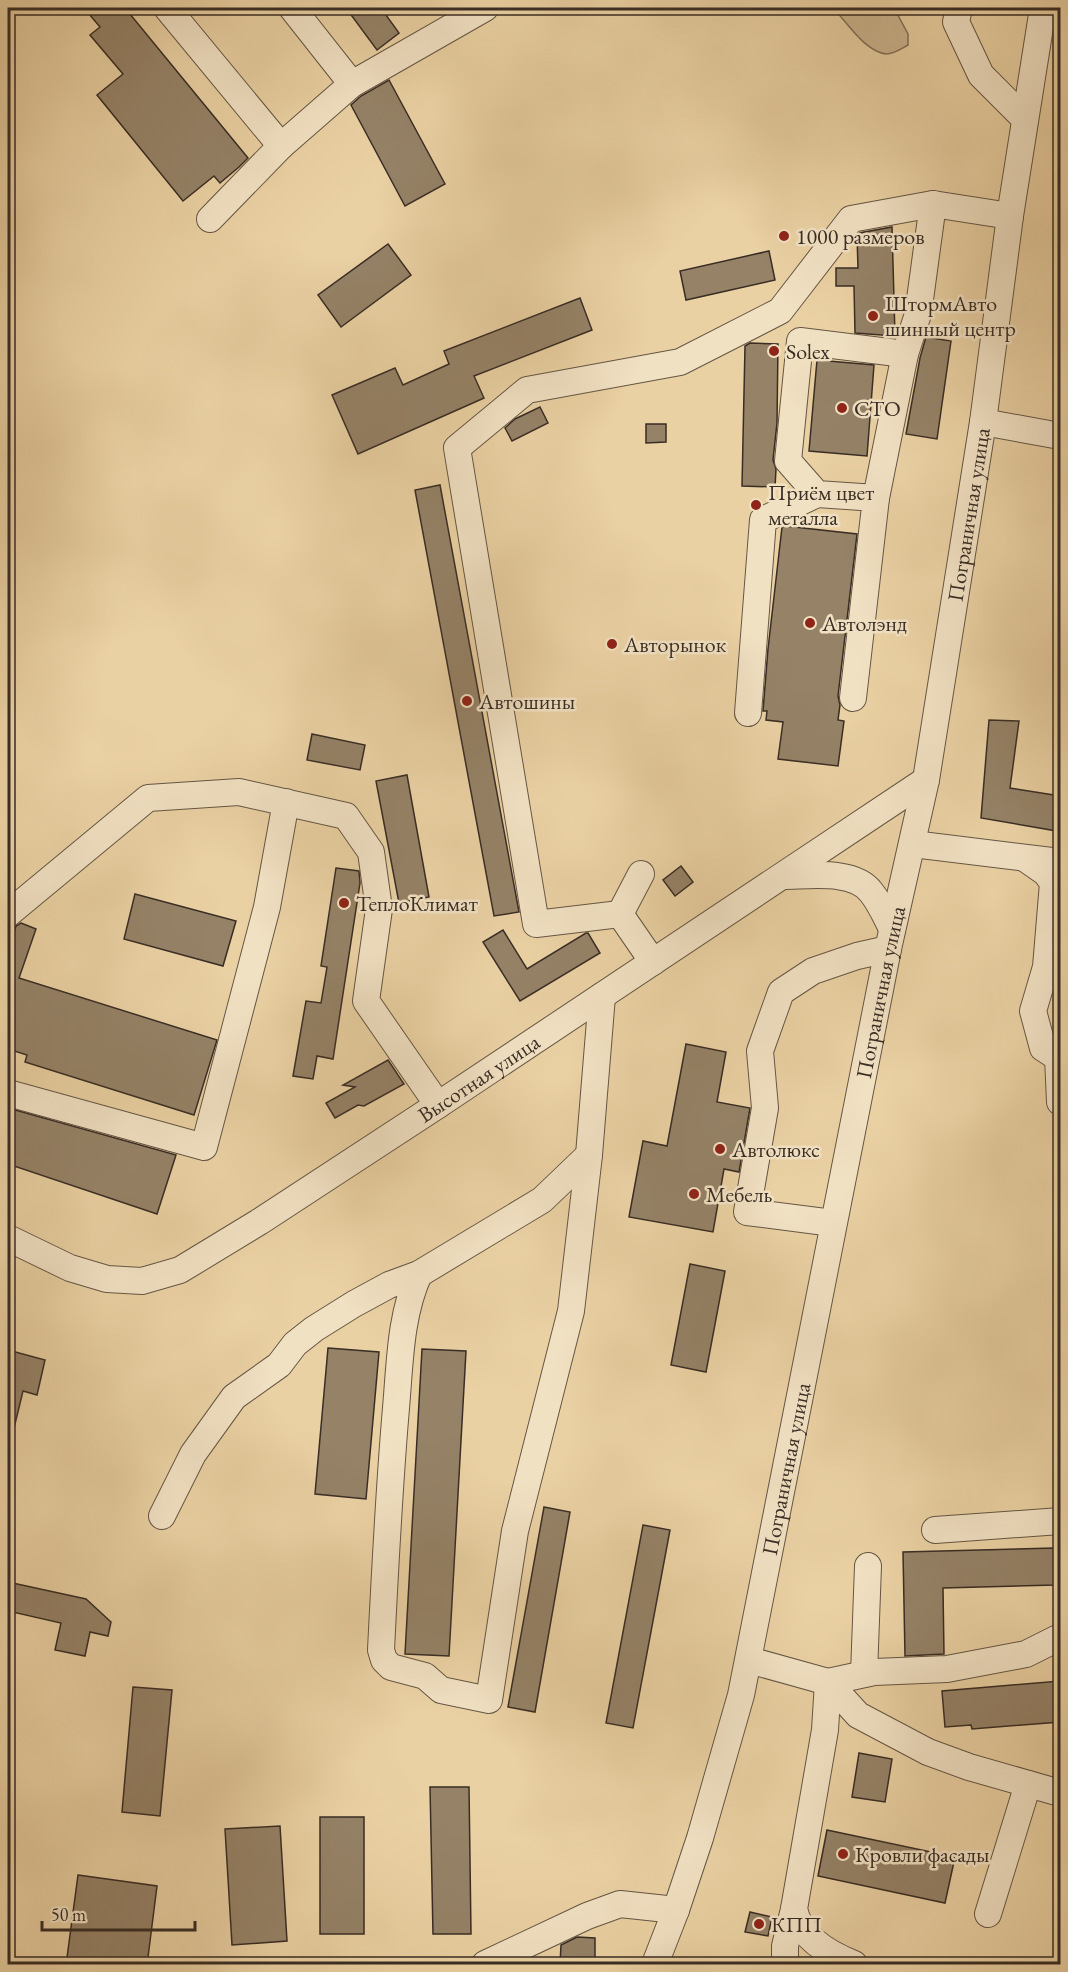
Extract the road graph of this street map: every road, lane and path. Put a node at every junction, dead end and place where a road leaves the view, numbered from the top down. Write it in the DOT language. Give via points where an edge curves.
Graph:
graph roads {
  1 [pos="167,8"];
  2 [pos="292,8"];
  3 [pos="485,8"];
  4 [pos="959,8"];
  5 [pos="1043,8"];
  6 [pos="352,84"];
  7 [pos="1025,118"];
  8 [pos="281,146"];
  9 [pos="933,204"];
  10 [pos="1010,216"];
  11 [pos="210,219"];
  12 [pos="780,310"];
  13 [pos="800,341"];
  14 [pos="905,354"];
  15 [pos="983,422"];
  16 [pos="1060,436"];
  17 [pos="817,494"];
  18 [pos="876,498"];
  19 [pos="853,698"];
  20 [pos="748,713"];
  21 [pos="927,780"];
  22 [pos="286,802"];
  23 [pos="913,844"];
  24 [pos="1026,859"];
  25 [pos="1060,862"];
  26 [pos="641,874"];
  27 [pos="783,876"];
  28 [pos="8,914"];
  29 [pos="620,914"];
  30 [pos="890,939"];
  31 [pos="653,962"];
  32 [pos="602,996"];
  33 [pos="1059,1058"];
  34 [pos="8,1093"];
  35 [pos="1060,1101"];
  36 [pos="438,1105"];
  37 [pos="589,1155"];
  38 [pos="833,1223"];
  39 [pos="8,1238"];
  40 [pos="419,1274"];
  41 [pos="162,1516"];
  42 [pos="1060,1521"];
  43 [pos="935,1530"];
  44 [pos="868,1566"];
  45 [pos="1060,1637"];
  46 [pos="749,1660"];
  47 [pos="864,1674"];
  48 [pos="828,1682"];
  49 [pos="1028,1784"];
  50 [pos="1060,1793"];
  51 [pos="794,1909"];
  52 [pos="676,1910"];
  53 [pos="988,1914"];
  54 [pos="533,1953"];
  55 [pos="485,1965"];
  56 [pos="655,1965"];
  57 [pos="785,1965"];
  58 [pos="854,1965"];
  1 -- 8 [label="street"];
  2 -- 6 [label="street"];
  3 -- 6 [label="street"];
  4 -- 7 [label="street" via="956,22 981,75"];
  5 -- 7 [label="street, Пограничная улица"];
  6 -- 8 [label="street"];
  7 -- 10 [label="street, Пограничная улица"];
  8 -- 11 [label="street"];
  9 -- 10 [label="street"];
  9 -- 12 [label="street" via="851,219"];
  9 -- 14 [label="street" via="918,314"];
  10 -- 15 [label="street, Пограничная улица"];
  12 -- 13 [label="street"];
  12 -- 29 [label="street" via="680,362 527,390 457,448 536,924"];
  13 -- 14 [label="street"];
  13 -- 17 [label="street" via="788,461"];
  14 -- 18 [label="street"];
  15 -- 16 [label="street"];
  15 -- 21 [label="street, Пограничная улица"];
  17 -- 18 [label="street"];
  17 -- 20 [label="street" via="763,520"];
  18 -- 19 [label="street"];
  21 -- 23 [label="street, Пограничная улица"];
  21 -- 27 [label="street, Высотная улица"];
  22 -- 28 [label="street" via="239,792 148,798"];
  22 -- 34 [label="street" via="267,907 204,1147"];
  22 -- 36 [label="street" via="346,816 370,852 379,909 366,1001"];
  23 -- 24 [label="street"];
  23 -- 30 [label="street, Пограничная улица"];
  24 -- 25 [label="street"];
  24 -- 33 [label="street" via="1053,883 1046,967 1033,1011 1042,1048"];
  26 -- 29 [label="street"];
  27 -- 30 [label="street" via="856,880 872,893"];
  27 -- 31 [label="street, Высотная улица"];
  29 -- 31 [label="street"];
  30 -- 38 [label="street, Пограничная улица"];
  30 -- 38 [label="street" via="857,956 813,971 782,992 760,1051 765,1108 747,1212"];
  31 -- 32 [label="street, Высотная улица"];
  32 -- 36 [label="street, Высотная улица"];
  32 -- 37 [label="street"];
  33 -- 35 [label="street"];
  36 -- 39 [label="street, Высотная улица" via="199,1259 160,1277 124,1281 95,1277"];
  37 -- 40 [label="street" via="542,1200"];
  37 -- 40 [label="street" via="571,1311 515,1531 489,1700 441,1690 425,1676 391,1667 381,1650 400,1364 406,1311"];
  38 -- 46 [label="street, Пограничная улица"];
  40 -- 41 [label="street" via="389,1285 314,1329 295,1344 279,1365 234,1397 194,1454"];
  42 -- 43 [label="street"];
  44 -- 47 [label="street"];
  45 -- 47 [label="street" via="1026,1654 970,1665"];
  46 -- 48 [label="street"];
  46 -- 52 [label="street, Пограничная улица" via="715,1788"];
  47 -- 48 [label="street"];
  48 -- 49 [label="street" via="858,1715 928,1752"];
  48 -- 51 [label="street" via="825,1730"];
  49 -- 50 [label="street"];
  49 -- 53 [label="street"];
  51 -- 57 [label="street" via="784,1946"];
  51 -- 58 [label="street" via="819,1946"];
  52 -- 54 [label="street" via="620,1904 587,1916"];
  52 -- 56 [label="street, Пограничная улица"];
  54 -- 55 [label="street"];
}
